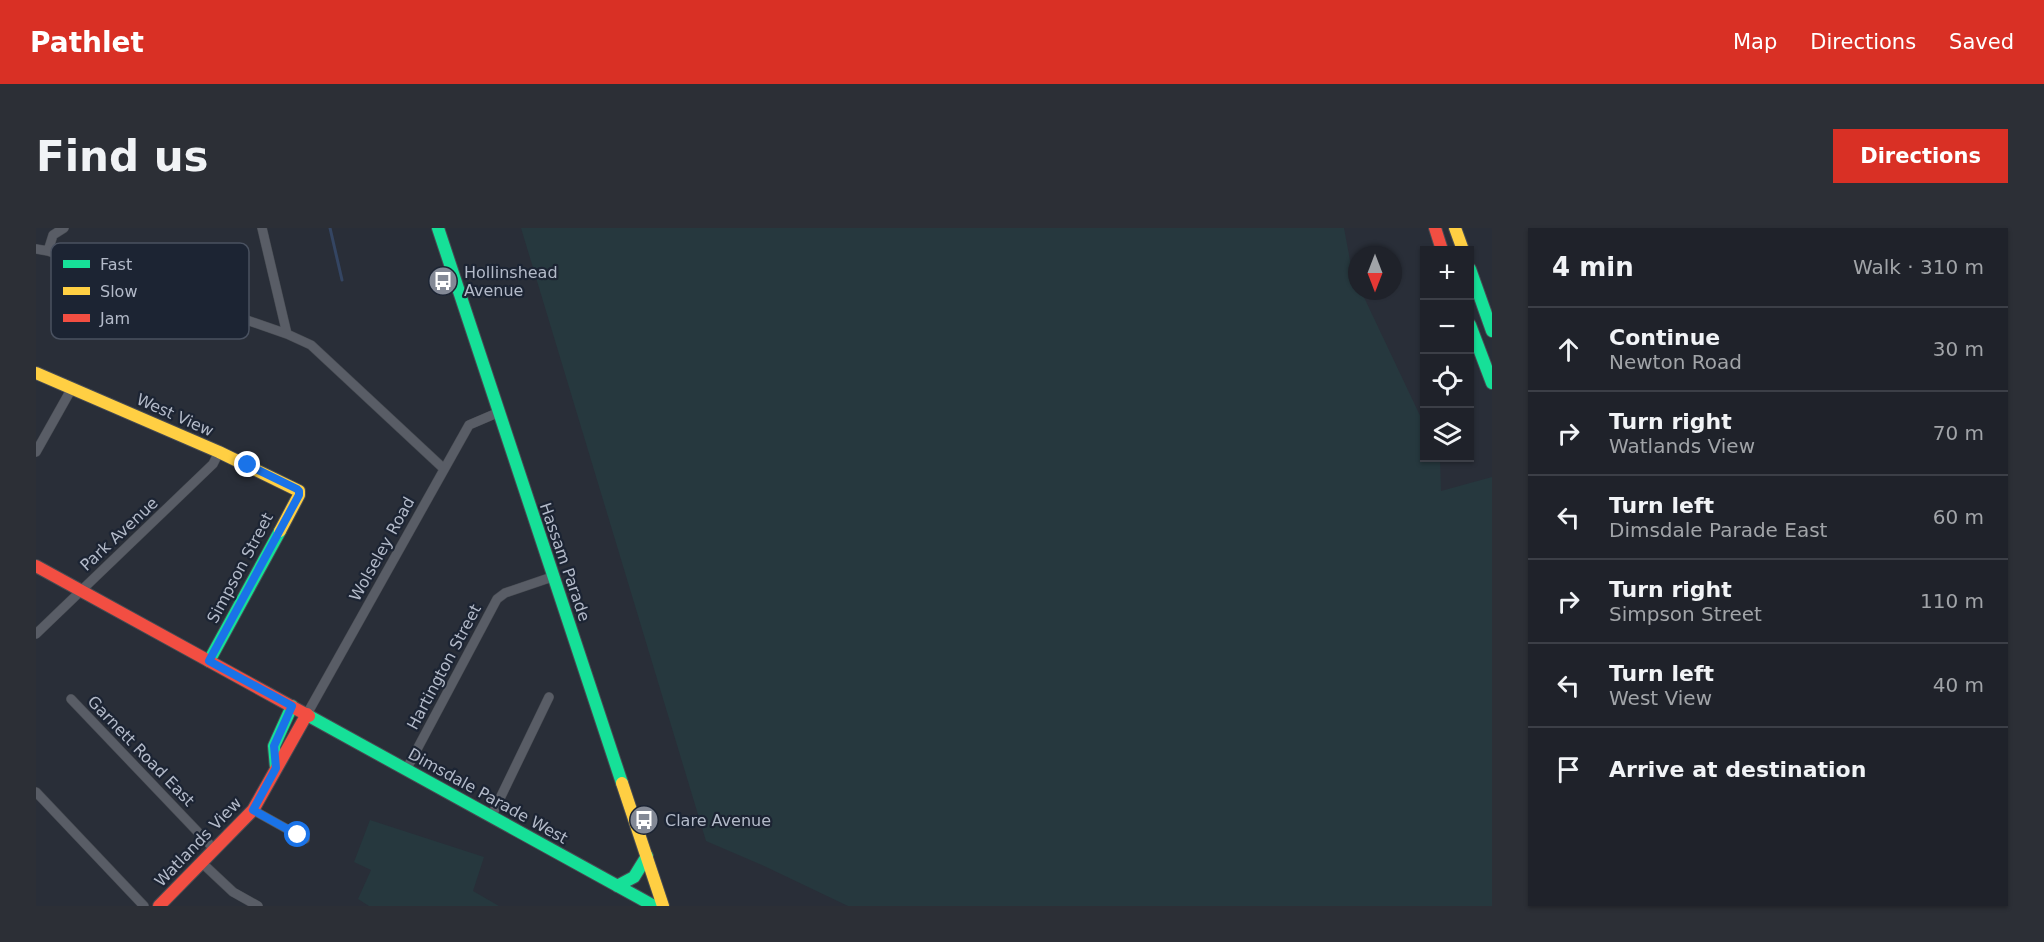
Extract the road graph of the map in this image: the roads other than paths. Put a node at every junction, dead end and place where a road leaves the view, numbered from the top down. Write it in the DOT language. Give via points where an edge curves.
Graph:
graph roads {
  1 [pos="64,228"];
  2 [pos="262,228"];
  3 [pos="438,228"];
  4 [pos="1435,228"];
  5 [pos="1455,228"];
  6 [pos="1441,246"];
  7 [pos="1462,246"];
  8 [pos="36,249"];
  9 [pos="48,251"];
  10 [pos="51,252"];
  11 [pos="1474,280"];
  12 [pos="249,321"];
  13 [pos="1492,331"];
  14 [pos="287,334"];
  15 [pos="1474,336"];
  16 [pos="36,373"];
  17 [pos="1492,383"];
  18 [pos="72,388"];
  19 [pos="497,413"];
  20 [pos="36,452"];
  21 [pos="219,452"];
  22 [pos="443,468"];
  23 [pos="299,491"];
  24 [pos="36,566"];
  25 [pos="552,577"];
  26 [pos="81,590"];
  27 [pos="36,634"];
  28 [pos="209,661"];
  29 [pos="549,697"];
  30 [pos="71,699"];
  31 [pos="292,706"];
  32 [pos="307,714"];
  33 [pos="276,768"];
  34 [pos="406,770"];
  35 [pos="38,798"];
  36 [pos="253,810"];
  37 [pos="491,818"];
  38 [pos="305,839"];
  39 [pos="215,850"];
  40 [pos="646,856"];
  41 [pos="201,862"];
  42 [pos="617,886"];
  43 [pos="144,906"];
  44 [pos="159,906"];
  45 [pos="258,906"];
  46 [pos="654,906"];
  47 [pos="663,906"];
  1 -- 9 [label="street" via="52,235"];
  2 -- 14 [label="street"];
  3 -- 19 [label="main road, Hassam Parade"];
  4 -- 6 [label="main road"];
  5 -- 7 [label="main road"];
  8 -- 9 [label="street"];
  9 -- 10 [label="street"];
  11 -- 13 [label="main road"];
  12 -- 14 [label="street"];
  14 -- 22 [label="street" via="311,345"];
  15 -- 17 [label="main road"];
  16 -- 18 [label="main road, West View"];
  18 -- 20 [label="street"];
  18 -- 21 [label="main road, West View"];
  19 -- 22 [label="street, Wolseley Road" via="469,425"];
  19 -- 25 [label="main road, Hassam Parade"];
  21 -- 23 [label="main road, West View"];
  21 -- 26 [label="street, Park Avenue" via="213,464"];
  22 -- 32 [label="street, Wolseley Road"];
  23 -- 28 [label="main road, Simpson Street"];
  24 -- 26 [label="main road, Dimsdale Parade West"];
  25 -- 34 [label="street, Hartington Street" via="497,599"];
  25 -- 40 [label="main road, Hassam Parade"];
  26 -- 27 [label="street, Park Avenue"];
  26 -- 28 [label="main road, Dimsdale Parade West"];
  28 -- 31 [label="main road, Dimsdale Parade West"];
  29 -- 37 [label="street"];
  30 -- 39 [label="street, Garnett Road East"];
  31 -- 32 [label="main road, Dimsdale Parade West"];
  31 -- 33 [label="main road, Watlands View" via="274,746"];
  32 -- 33 [label="main road, Watlands View"];
  32 -- 34 [label="main road, Dimsdale Parade West"];
  33 -- 36 [label="main road, Watlands View"];
  34 -- 37 [label="main road, Dimsdale Parade West"];
  35 -- 43 [label="street"];
  36 -- 38 [label="street"];
  36 -- 39 [label="main road, Watlands View"];
  37 -- 42 [label="main road, Dimsdale Parade West"];
  39 -- 41 [label="main road, Watlands View"];
  40 -- 42 [label="main road" via="634,877"];
  40 -- 47 [label="main road, Hassam Parade"];
  41 -- 44 [label="main road, Watlands View"];
  41 -- 45 [label="street" via="232,892"];
  42 -- 46 [label="main road, Dimsdale Parade West"];
}
